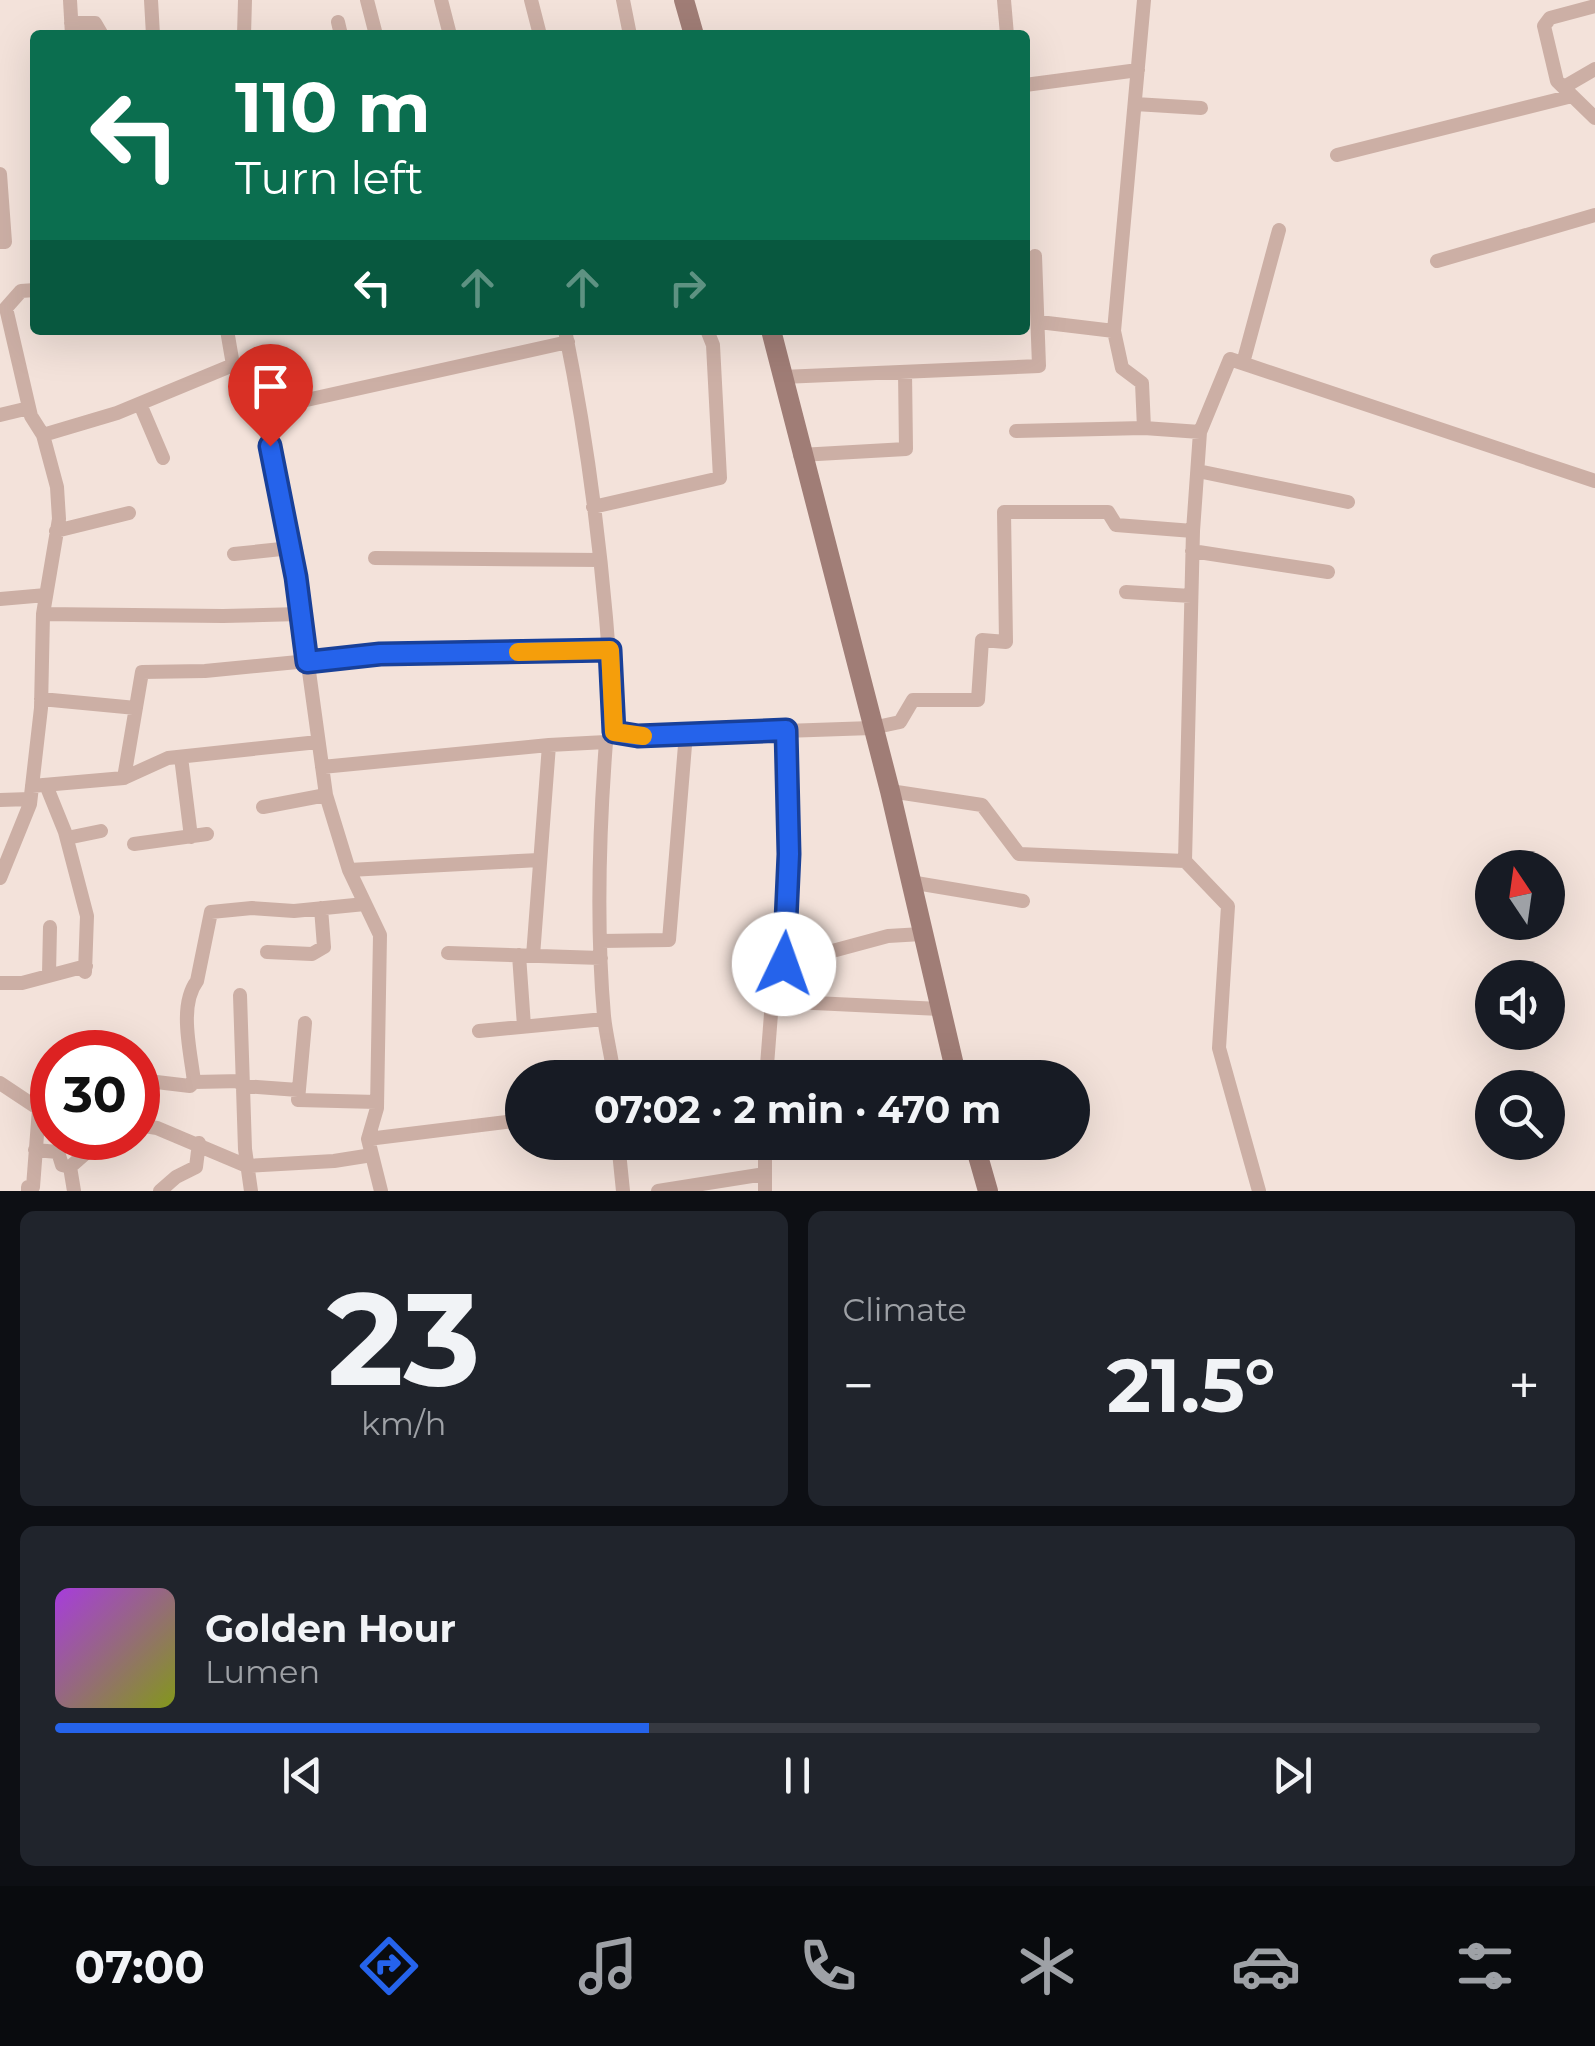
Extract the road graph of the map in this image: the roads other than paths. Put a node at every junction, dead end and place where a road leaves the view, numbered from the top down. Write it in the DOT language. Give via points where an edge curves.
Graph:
graph roads {
  1 [pos="70,0"];
  2 [pos="151,0"];
  3 [pos="246,0"];
  4 [pos="367,0"];
  5 [pos="440,0"];
  6 [pos="531,0"];
  7 [pos="623,0"];
  8 [pos="684,0"];
  9 [pos="1004,0"];
  10 [pos="1144,0"];
  11 [pos="1595,6"];
  12 [pos="72,29"];
  13 [pos="99,30"];
  14 [pos="153,30"];
  15 [pos="244,30"];
  16 [pos="375,30"];
  17 [pos="449,30"];
  18 [pos="539,30"];
  19 [pos="629,30"];
  20 [pos="691,30"];
  21 [pos="1007,30"];
  22 [pos="1595,69"];
  23 [pos="1138,70"];
  24 [pos="1030,83"];
  25 [pos="1568,91"];
  26 [pos="1134,104"];
  27 [pos="1201,108"];
  28 [pos="1595,118"];
  29 [pos="1337,155"];
  30 [pos="0,174"];
  31 [pos="1595,214"];
  32 [pos="1280,230"];
  33 [pos="0,242"];
  34 [pos="1036,256"];
  35 [pos="1436,261"];
  36 [pos="30,290"];
  37 [pos="1039,322"];
  38 [pos="1114,331"];
  39 [pos="228,335"];
  40 [pos="709,335"];
  41 [pos="771,335"];
  42 [pos="567,336"];
  43 [pos="1244,363"];
  44 [pos="233,365"];
  45 [pos="905,372"];
  46 [pos="782,377"];
  47 [pos="140,404"];
  48 [pos="29,408"];
  49 [pos="0,415"];
  50 [pos="263,422"];
  51 [pos="1144,428"];
  52 [pos="1016,431"];
  53 [pos="1200,432"];
  54 [pos="43,435"];
  55 [pos="800,455"];
  56 [pos="164,458"];
  57 [pos="1198,471"];
  58 [pos="1595,481"];
  59 [pos="1348,502"];
  60 [pos="593,507"];
  61 [pos="129,514"];
  62 [pos="56,531"];
  63 [pos="1192,532"];
  64 [pos="291,548"];
  65 [pos="1192,550"];
  66 [pos="234,554"];
  67 [pos="374,558"];
  68 [pos="600,560"];
  69 [pos="1328,572"];
  70 [pos="1126,592"];
  71 [pos="46,595"];
  72 [pos="1191,596"];
  73 [pos="0,600"];
  74 [pos="42,614"];
  75 [pos="300,614"];
  76 [pos="610,650"];
  77 [pos="307,662"];
  78 [pos="41,698"];
  79 [pos="136,708"];
  80 [pos="872,728"];
  81 [pos="786,730"];
  82 [pos="686,733"];
  83 [pos="610,737"];
  84 [pos="318,742"];
  85 [pos="548,745"];
  86 [pos="181,757"];
  87 [pos="322,767"];
  88 [pos="124,778"];
  89 [pos="36,790"];
  90 [pos="890,791"];
  91 [pos="326,795"];
  92 [pos="0,800"];
  93 [pos="263,807"];
  94 [pos="101,830"];
  95 [pos="208,834"];
  96 [pos="191,836"];
  97 [pos="66,838"];
  98 [pos="134,844"];
  99 [pos="539,860"];
  100 [pos="1186,861"];
  101 [pos="349,870"];
  102 [pos="0,877"];
  103 [pos="910,882"];
  104 [pos="1024,901"];
  105 [pos="365,904"];
  106 [pos="321,908"];
  107 [pos="50,928"];
  108 [pos="922,934"];
  109 [pos="600,940"];
  110 [pos="267,952"];
  111 [pos="448,954"];
  112 [pos="526,955"];
  113 [pos="601,958"];
  114 [pos="49,974"];
  115 [pos="0,983"];
  116 [pos="240,996"];
  117 [pos="940,1009"];
  118 [pos="604,1019"];
  119 [pos="305,1023"];
  120 [pos="524,1026"];
  121 [pos="479,1031"];
  122 [pos="611,1060"];
  123 [pos="767,1060"];
  124 [pos="953,1060"];
  125 [pos="160,1082"];
  126 [pos="194,1082"];
  127 [pos="0,1083"];
  128 [pos="242,1084"];
  129 [pos="298,1090"];
  130 [pos="30,1101"];
  131 [pos="378,1102"];
  132 [pos="505,1122"];
  133 [pos="160,1129"];
  134 [pos="368,1139"];
  135 [pos="199,1144"];
  136 [pos="372,1155"];
  137 [pos="34,1160"];
  138 [pos="60,1160"];
  139 [pos="77,1160"];
  140 [pos="620,1160"];
  141 [pos="765,1160"];
  142 [pos="979,1160"];
  143 [pos="70,1166"];
  144 [pos="246,1166"];
  145 [pos="765,1174"];
  146 [pos="28,1191"];
  147 [pos="74,1191"];
  148 [pos="160,1191"];
  149 [pos="252,1191"];
  150 [pos="381,1191"];
  151 [pos="623,1191"];
  152 [pos="658,1191"];
  153 [pos="765,1191"];
  154 [pos="988,1191"];
  155 [pos="1259,1191"];
  1 -- 12 [label="street"];
  2 -- 14 [label="street"];
  3 -- 15 [label="street"];
  4 -- 16 [label="street"];
  5 -- 17 [label="street"];
  6 -- 18 [label="street"];
  7 -- 19 [label="street"];
  8 -- 20 [label="street"];
  9 -- 21 [label="street"];
  10 -- 23 [label="street"];
  11 -- 25 [label="street" via="1550,18 1544,26 1557,81"];
  12 -- 13 [label="street" via="95,23"];
  22 -- 25 [label="street"];
  23 -- 24 [label="street"];
  23 -- 26 [label="street"];
  25 -- 28 [label="street"];
  25 -- 29 [label="street"];
  26 -- 27 [label="street"];
  26 -- 38 [label="street"];
  30 -- 33 [label="street"];
  31 -- 35 [label="street"];
  32 -- 43 [label="street"];
  34 -- 37 [label="street"];
  36 -- 48 [label="street" via="6,308"];
  37 -- 38 [label="street"];
  37 -- 45 [label="street" via="1038,366"];
  38 -- 51 [label="street" via="1122,368 1142,383"];
  39 -- 44 [label="street"];
  40 -- 60 [label="street" via="720,478"];
  41 -- 46 [label="street"];
  42 -- 50 [label="street" via="302,400"];
  42 -- 60 [label="street"];
  43 -- 53 [label="street" via="1230,359"];
  43 -- 58 [label="street"];
  44 -- 47 [label="street"];
  44 -- 50 [label="street"];
  45 -- 46 [label="street"];
  45 -- 55 [label="street" via="906,449"];
  46 -- 55 [label="street"];
  47 -- 54 [label="street"];
  47 -- 56 [label="street"];
  48 -- 49 [label="street"];
  48 -- 54 [label="street"];
  50 -- 64 [label="street"];
  51 -- 52 [label="street"];
  51 -- 53 [label="street"];
  53 -- 57 [label="street"];
  54 -- 62 [label="street" via="57,486"];
  55 -- 80 [label="street"];
  57 -- 59 [label="street"];
  57 -- 63 [label="street"];
  60 -- 68 [label="street"];
  61 -- 62 [label="street"];
  62 -- 71 [label="street"];
  63 -- 65 [label="street"];
  63 -- 80 [label="street" via="1116,526 1108,512 1004,512 1006,642 982,640 978,700 912,700 900,722"];
  64 -- 66 [label="street"];
  64 -- 75 [label="street"];
  65 -- 69 [label="street"];
  65 -- 72 [label="street"];
  67 -- 68 [label="street"];
  68 -- 76 [label="street"];
  70 -- 72 [label="street"];
  71 -- 73 [label="street"];
  71 -- 74 [label="street"];
  72 -- 100 [label="street"];
  74 -- 75 [label="street"];
  74 -- 78 [label="street"];
  75 -- 77 [label="street"];
  76 -- 77 [label="street" via="380,654"];
  76 -- 83 [label="street"];
  77 -- 79 [label="street" via="142,672"];
  77 -- 84 [label="street"];
  78 -- 79 [label="street"];
  78 -- 89 [label="street"];
  79 -- 88 [label="street"];
  80 -- 81 [label="street"];
  80 -- 90 [label="street"];
  81 -- 82 [label="street"];
  81 -- 108 [label="street" via="784,964 888,936"];
  82 -- 83 [label="street"];
  82 -- 109 [label="street" via="669,940"];
  83 -- 85 [label="street"];
  83 -- 109 [label="street" via="600,824"];
  84 -- 86 [label="street"];
  84 -- 87 [label="street"];
  85 -- 87 [label="street"];
  85 -- 99 [label="street"];
  86 -- 88 [label="street"];
  86 -- 96 [label="street"];
  87 -- 91 [label="street"];
  88 -- 89 [label="street"];
  89 -- 92 [label="street"];
  89 -- 97 [label="street"];
  89 -- 102 [label="street"];
  90 -- 100 [label="street" via="982,805 1019,854"];
  90 -- 103 [label="street"];
  91 -- 93 [label="street"];
  91 -- 101 [label="street"];
  94 -- 97 [label="street"];
  95 -- 96 [label="street"];
  96 -- 98 [label="street"];
  97 -- 114 [label="street" via="87,916 86,969"];
  99 -- 101 [label="street"];
  99 -- 112 [label="street"];
  100 -- 155 [label="street" via="1228,906 1219,1048"];
  101 -- 105 [label="street"];
  103 -- 104 [label="street"];
  103 -- 108 [label="street"];
  105 -- 106 [label="street"];
  105 -- 131 [label="street" via="380,936"];
  106 -- 110 [label="street" via="324,948 312,954"];
  106 -- 126 [label="street" via="211,912 188,1022"];
  107 -- 114 [label="street"];
  108 -- 117 [label="street"];
  109 -- 113 [label="street"];
  111 -- 112 [label="street"];
  112 -- 113 [label="street"];
  112 -- 120 [label="street"];
  113 -- 118 [label="street"];
  114 -- 115 [label="street"];
  116 -- 128 [label="street"];
  117 -- 123 [label="street" via="772,1000"];
  117 -- 124 [label="street"];
  118 -- 120 [label="street"];
  118 -- 122 [label="street"];
  119 -- 129 [label="street"];
  120 -- 121 [label="street"];
  125 -- 126 [label="street"];
  126 -- 128 [label="street"];
  127 -- 130 [label="street"];
  128 -- 129 [label="street"];
  128 -- 144 [label="street"];
  129 -- 131 [label="street" via="298,1100"];
  131 -- 134 [label="street"];
  132 -- 134 [label="street"];
  133 -- 135 [label="street"];
  134 -- 136 [label="street"];
  135 -- 144 [label="street"];
  135 -- 148 [label="street" via="196,1167"];
  136 -- 144 [label="street"];
  136 -- 150 [label="street"];
  137 -- 146 [label="street"];
  138 -- 143 [label="street"];
  139 -- 143 [label="street"];
  140 -- 151 [label="street"];
  141 -- 145 [label="street"];
  142 -- 154 [label="street"];
  143 -- 147 [label="street"];
  144 -- 149 [label="street"];
  145 -- 152 [label="street"];
  145 -- 153 [label="street"];
}
